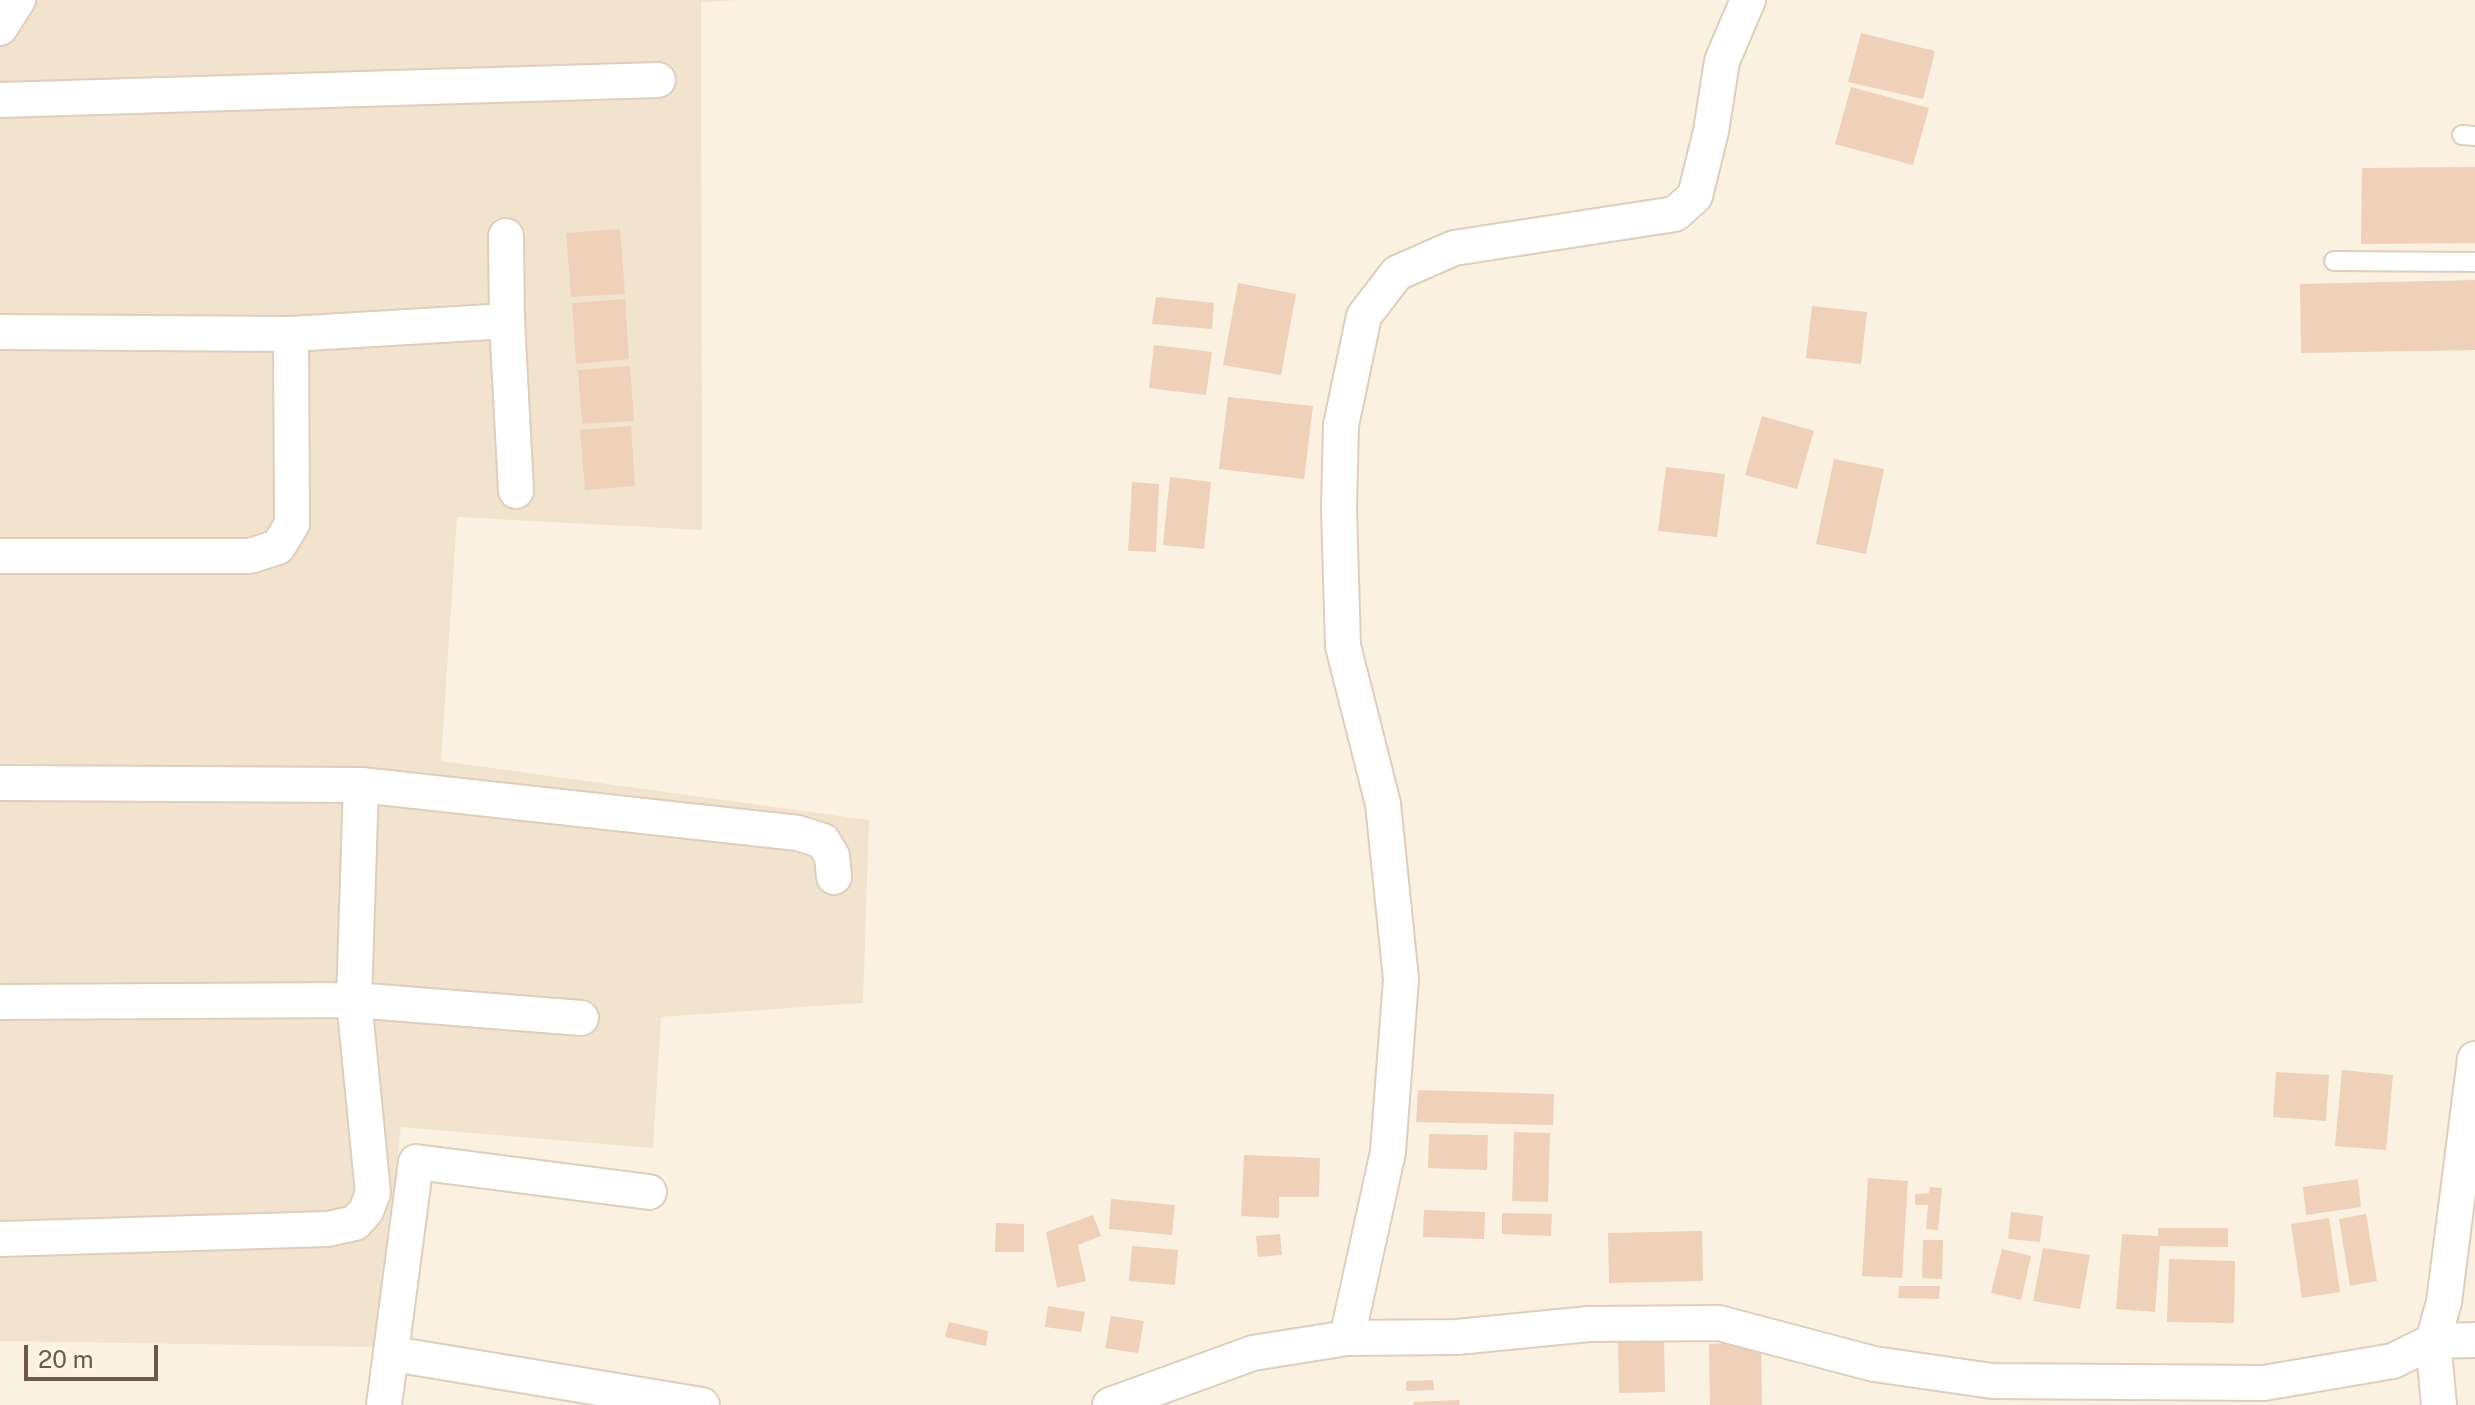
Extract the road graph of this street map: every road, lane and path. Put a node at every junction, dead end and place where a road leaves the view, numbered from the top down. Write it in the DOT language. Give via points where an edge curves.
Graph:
graph roads {
  1 [pos="18,0"];
  2 [pos="1748,0"];
  3 [pos="0,28"];
  4 [pos="658,80"];
  5 [pos="0,100"];
  6 [pos="506,236"];
  7 [pos="2334,261"];
  8 [pos="2475,262"];
  9 [pos="507,321"];
  10 [pos="0,332"];
  11 [pos="291,334"];
  12 [pos="516,491"];
  13 [pos="0,556"];
  14 [pos="0,783"];
  15 [pos="361,785"];
  16 [pos="834,877"];
  17 [pos="354,1000"];
  18 [pos="0,1002"];
  19 [pos="581,1018"];
  20 [pos="2475,1059"];
  21 [pos="649,1192"];
  22 [pos="0,1239"];
  23 [pos="1347,1338"];
  24 [pos="2475,1340"];
  25 [pos="2433,1341"];
  26 [pos="393,1354"];
  27 [pos="2153,1394"];
  28 [pos="384,1405"];
  29 [pos="702,1405"];
  30 [pos="1110,1405"];
  31 [pos="2439,1405"];
  1 -- 3 [label="street"];
  2 -- 23 [label="street" via="1722,61 1695,196 1675,214 1454,248 1397,273 1364,316 1341,425 1343,646 1383,804 1401,979 1388,1152"];
  4 -- 5 [label="street"];
  6 -- 9 [label="street"];
  7 -- 8 [label="lane"];
  9 -- 11 [label="street"];
  9 -- 12 [label="street"];
  10 -- 11 [label="street"];
  11 -- 13 [label="street" via="292,524 278,547 250,556"];
  14 -- 15 [label="street"];
  15 -- 16 [label="street" via="798,833 823,841 832,856"];
  15 -- 17 [label="street"];
  17 -- 18 [label="street"];
  17 -- 19 [label="street"];
  17 -- 22 [label="street" via="373,1193 355,1223 328,1229"];
  20 -- 25 [label="street" via="2444,1302"];
  21 -- 26 [label="street" via="416,1162"];
  23 -- 27 [label="street" via="1457,1337 1589,1324 1719,1323 1874,1364 1992,1381"];
  23 -- 30 [label="street" via="1253,1353"];
  24 -- 25 [label="street"];
  25 -- 27 [label="street" via="2393,1361 2264,1383"];
  25 -- 31 [label="street"];
  26 -- 28 [label="street"];
  26 -- 29 [label="street"];
}
